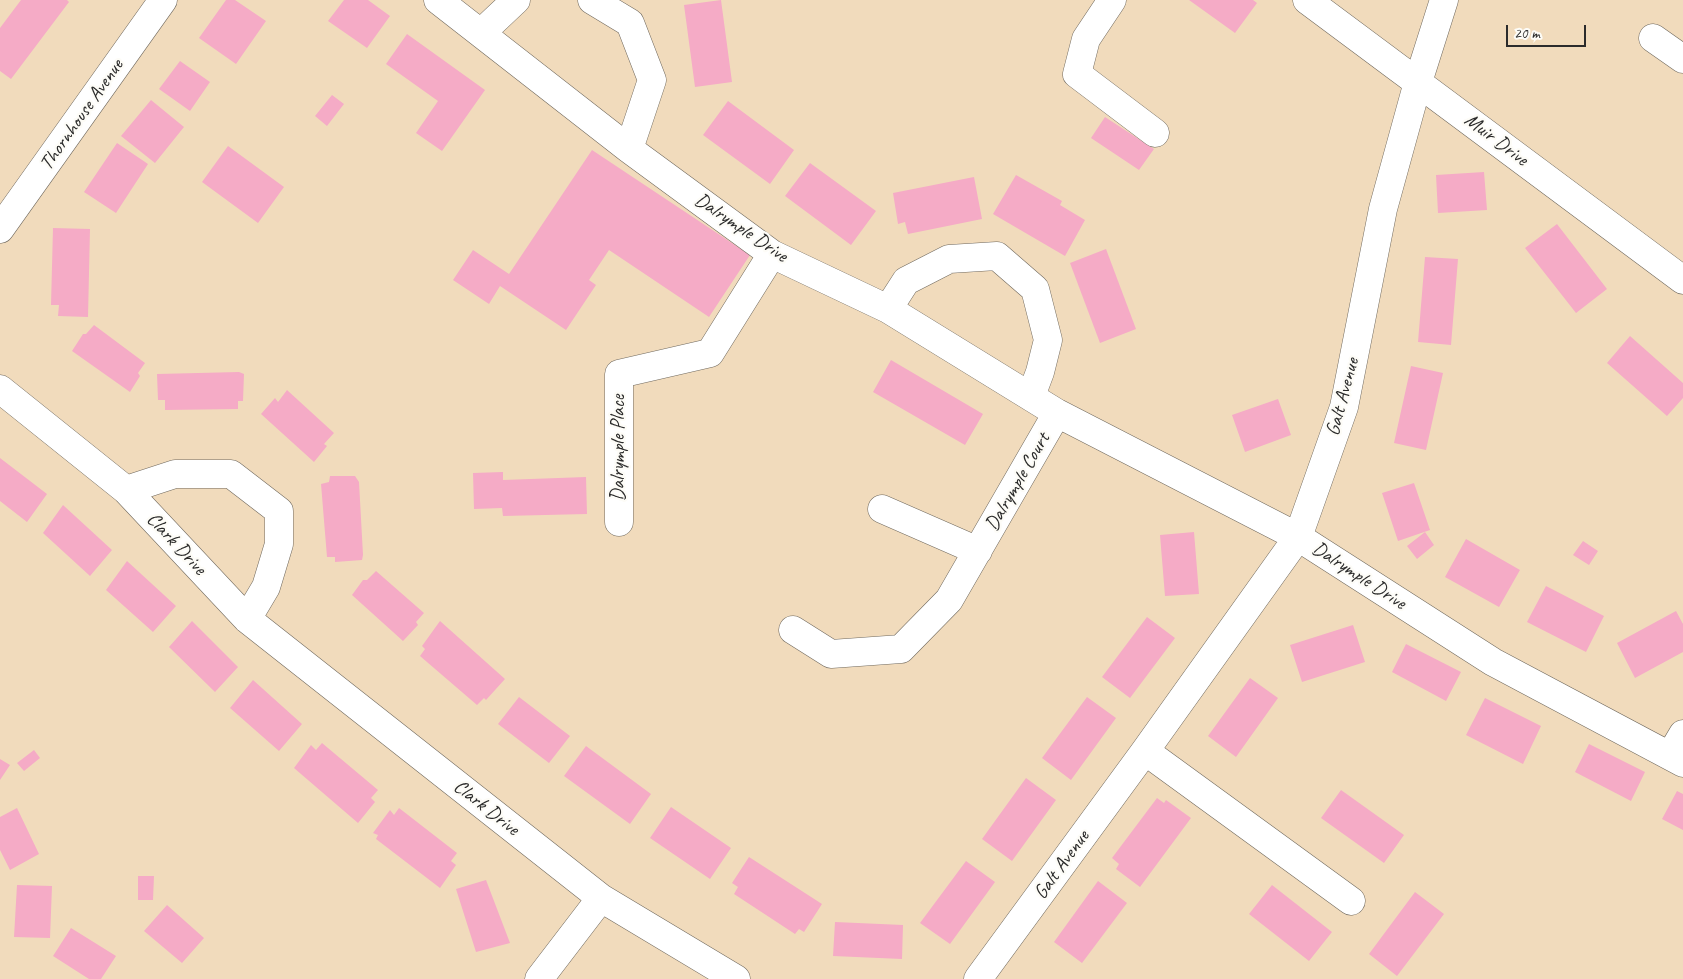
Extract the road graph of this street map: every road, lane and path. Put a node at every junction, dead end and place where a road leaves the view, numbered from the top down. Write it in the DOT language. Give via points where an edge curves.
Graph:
graph roads {
  1 [pos="164,0"];
  2 [pos="438,0"];
  3 [pos="516,0"];
  4 [pos="592,0"];
  5 [pos="1112,0"];
  6 [pos="1307,0"];
  7 [pos="1444,0"];
  8 [pos="481,33"];
  9 [pos="1653,38"];
  10 [pos="1683,59"];
  11 [pos="1418,82"];
  12 [pos="1155,133"];
  13 [pos="629,149"];
  14 [pos="0,229"];
  15 [pos="772,254"];
  16 [pos="1683,280"];
  17 [pos="888,309"];
  18 [pos="0,389"];
  19 [pos="1032,396"];
  20 [pos="1057,413"];
  21 [pos="126,490"];
  22 [pos="882,509"];
  23 [pos="619,522"];
  24 [pos="1298,537"];
  25 [pos="978,552"];
  26 [pos="247,619"];
  27 [pos="794,630"];
  28 [pos="1145,750"];
  29 [pos="1679,751"];
  30 [pos="601,898"];
  31 [pos="1351,901"];
  32 [pos="539,979"];
  33 [pos="736,979"];
  34 [pos="978,979"];
  1 -- 14 [label="street, Thornhouse Avenue"];
  2 -- 8 [label="street, Dalrymple Drive"];
  3 -- 8 [label="street"];
  4 -- 13 [label="street" via="630,23 652,80"];
  5 -- 12 [label="street" via="1086,39 1077,74"];
  6 -- 11 [label="street, Muir Drive"];
  7 -- 11 [label="street, Galt Avenue"];
  8 -- 13 [label="street, Dalrymple Drive"];
  9 -- 10 [label="street"];
  11 -- 16 [label="street, Muir Drive"];
  11 -- 24 [label="street, Galt Avenue" via="1383,209 1344,406"];
  13 -- 15 [label="street, Dalrymple Drive"];
  15 -- 17 [label="street, Dalrymple Drive"];
  15 -- 23 [label="street, Dalrymple Place" via="710,353 619,374"];
  17 -- 19 [label="street, Dalrymple Drive"];
  17 -- 19 [label="street" via="906,281 949,259 997,256 1035,289 1048,340"];
  18 -- 21 [label="street, Clark Drive"];
  19 -- 20 [label="street, Dalrymple Drive"];
  20 -- 24 [label="street, Dalrymple Drive"];
  20 -- 25 [label="street, Dalrymple Court"];
  21 -- 26 [label="street, Clark Drive"];
  21 -- 26 [label="street, Clark Drive" via="174,474 231,474 279,511 279,544 266,587"];
  22 -- 25 [label="street, Dalrymple Court"];
  24 -- 28 [label="street, Galt Avenue"];
  24 -- 29 [label="street, Dalrymple Drive" via="1493,662"];
  25 -- 27 [label="street, Dalrymple Court" via="949,600 901,649 831,654"];
  26 -- 30 [label="street, Clark Drive"];
  28 -- 31 [label="street"];
  28 -- 34 [label="street, Galt Avenue"];
  30 -- 32 [label="street"];
  30 -- 33 [label="street, Clark Drive"];
}
